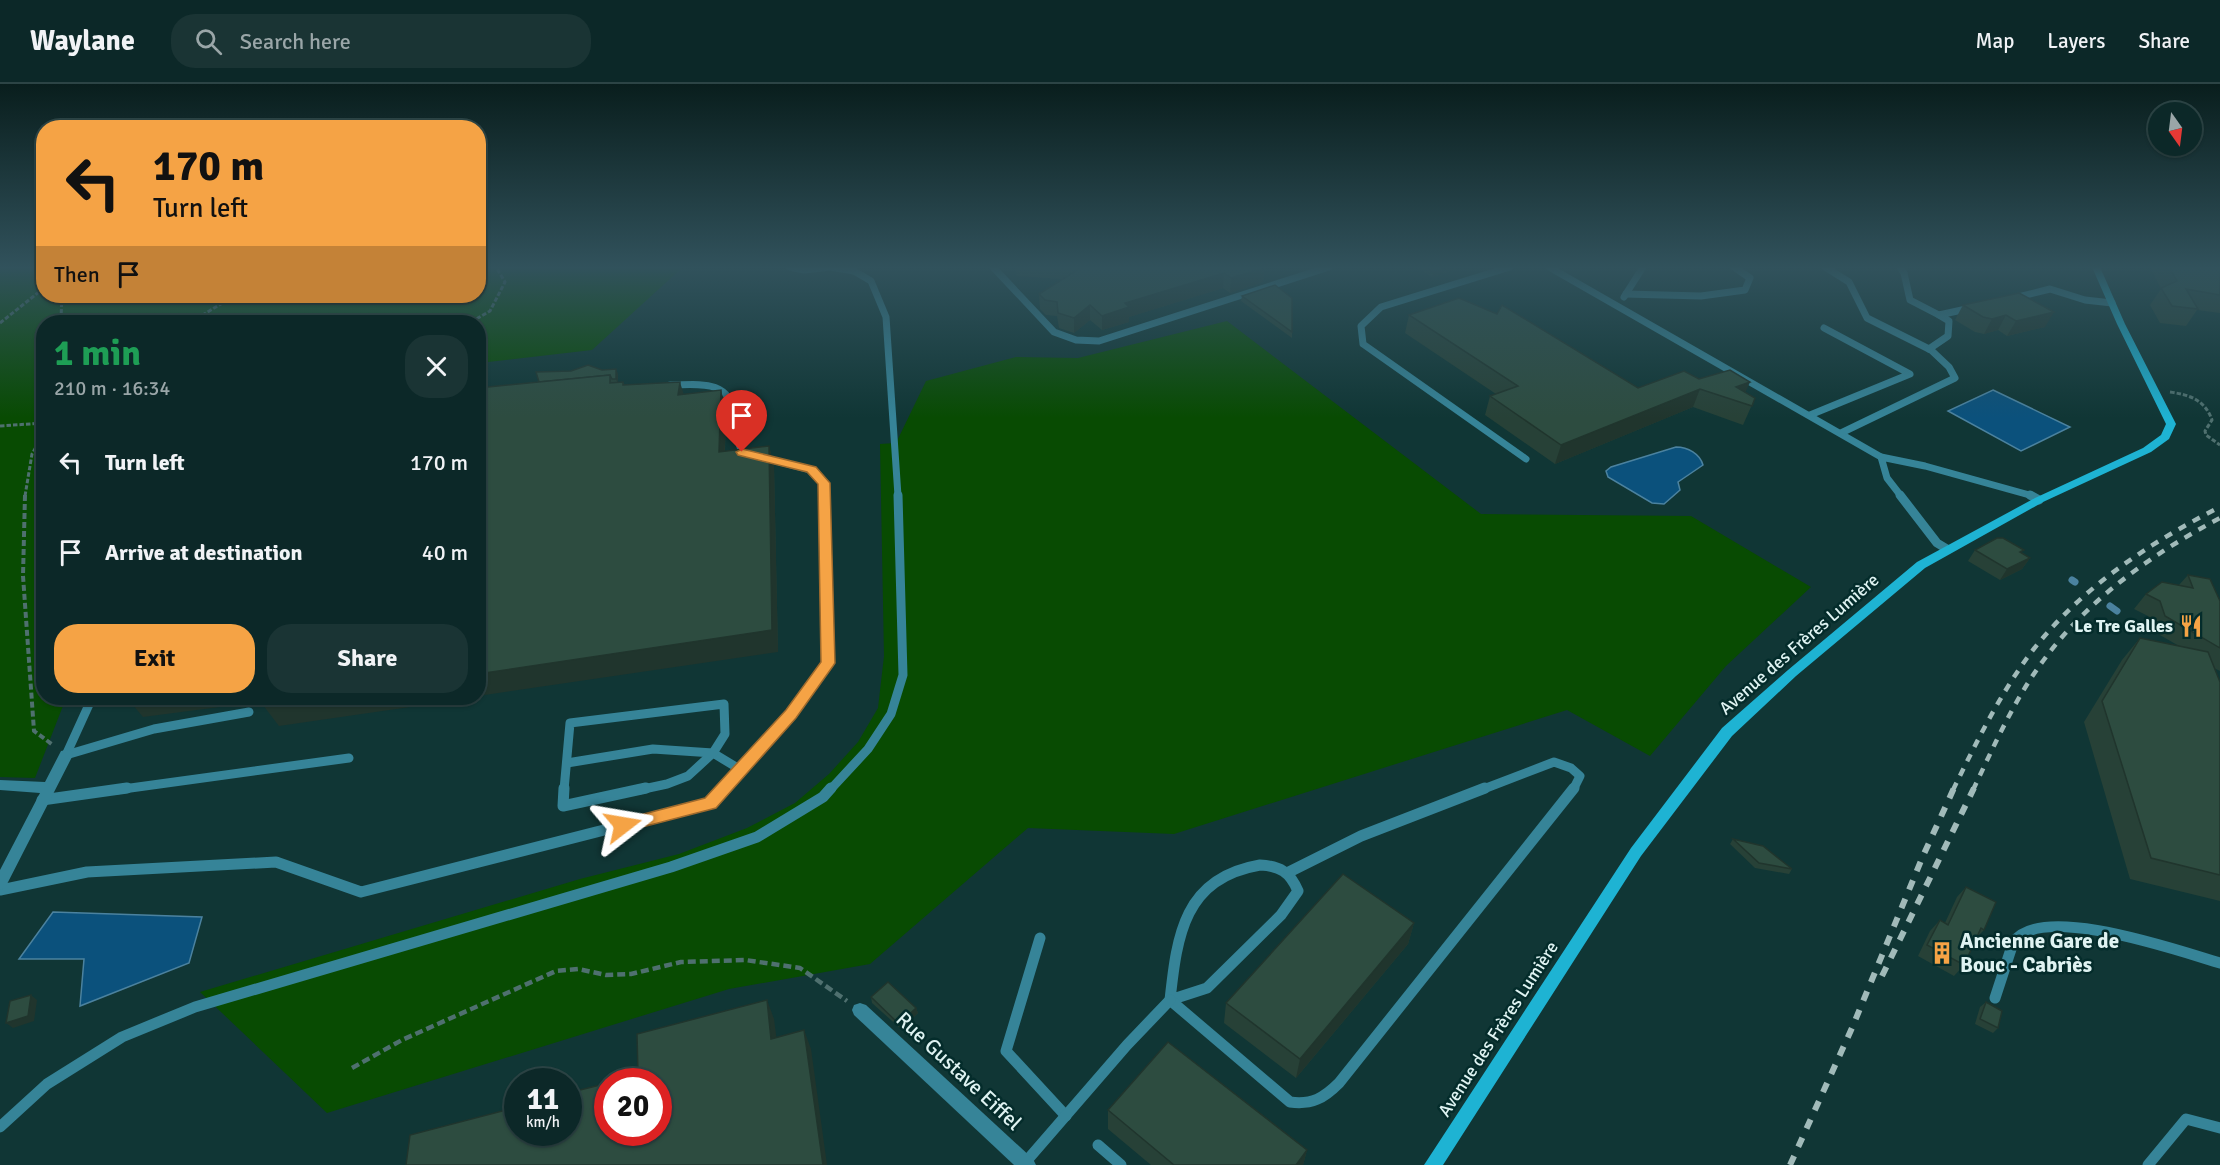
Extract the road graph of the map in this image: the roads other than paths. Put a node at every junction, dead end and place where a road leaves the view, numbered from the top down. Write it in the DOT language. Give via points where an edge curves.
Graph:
graph roads {
  1 [pos="886,317"];
  2 [pos="1040,317"];
  3 [pos="1172,317"];
  4 [pos="1370,317"];
  5 [pos="1638,317"];
  6 [pos="1868,317"];
  7 [pos="1943,317"];
  8 [pos="2119,317"];
  9 [pos="1824,328"];
  10 [pos="1929,349"];
  11 [pos="666,386"];
  12 [pos="1810,415"];
  13 [pos="1841,433"];
  14 [pos="1881,458"];
  15 [pos="1526,459"];
  16 [pos="2039,500"];
  17 [pos="1947,549"];
  18 [pos="89,705"];
  19 [pos="249,712"];
  20 [pos="712,753"];
  21 [pos="66,755"];
  22 [pos="349,758"];
  23 [pos="567,763"];
  24 [pos="741,770"];
  25 [pos="0,784"];
  26 [pos="45,794"];
  27 [pos="1289,872"];
  28 [pos="0,884"];
  29 [pos="0,890"];
  30 [pos="1040,938"];
  31 [pos="2220,963"];
  32 [pos="1995,998"];
  33 [pos="1170,1000"];
  34 [pos="860,1010"];
  35 [pos="1066,1116"];
  36 [pos="0,1127"];
  37 [pos="2220,1128"];
  38 [pos="1098,1145"];
  39 [pos="1025,1165"];
  40 [pos="1121,1165"];
  41 [pos="1433,1165"];
  42 [pos="2148,1165"];
  1 -- 36 [label="lane" via="900,523 903,675 891,714 868,749 823,797 758,837 671,867 195,1007 122,1036 47,1084"];
  2 -- 3 [label="lane" via="1054,332 1082,341 1099,341"];
  4 -- 15 [label="lane" via="1361,326 1363,344"];
  5 -- 12 [label="lane"];
  6 -- 10 [label="lane"];
  7 -- 10 [label="lane" via="1948,321 1948,336"];
  8 -- 16 [label="street, Avenue des Frères Lumière" via="2172,424 2165,437 2147,450"];
  9 -- 12 [label="lane" via="1910,374"];
  10 -- 13 [label="lane" via="1952,366 1955,378"];
  11 -- 24 [label="lane" via="714,385 733,403 737,445 742,452 811,470 824,483 828,663 791,714"];
  12 -- 13 [label="lane"];
  13 -- 14 [label="lane"];
  14 -- 16 [label="lane"];
  14 -- 17 [label="lane" via="1887,478 1938,543"];
  16 -- 17 [label="street, Avenue des Frères Lumière"];
  17 -- 41 [label="street, Avenue des Frères Lumière" via="1921,565 1727,732 1635,852"];
  18 -- 21 [label="lane"];
  19 -- 21 [label="lane" via="154,729"];
  20 -- 23 [label="lane" via="653,749"];
  20 -- 23 [label="lane" via="688,776 667,784 563,806"];
  20 -- 23 [label="lane" via="725,734 724,704 570,723"];
  20 -- 24 [label="lane"];
  21 -- 26 [label="street"];
  22 -- 26 [label="lane"];
  24 -- 29 [label="lane" via="710,803 361,892 276,862 87,872"];
  25 -- 26 [label="street"];
  26 -- 28 [label="street"];
  27 -- 33 [label="lane" via="1298,891 1281,915 1207,988"];
  27 -- 33 [label="lane" via="1270,864 1247,866 1213,881 1187,911 1174,957"];
  27 -- 33 [label="lane" via="1361,836 1554,762 1580,776 1559,809 1324,1098 1306,1105 1290,1102"];
  30 -- 35 [label="lane" via="1006,1051"];
  31 -- 32 [label="lane" via="2092,929 2044,925 2025,930 2014,940"];
  33 -- 35 [label="lane"];
  34 -- 39 [label="street, Rue Gustave Eiffel"];
  35 -- 39 [label="lane"];
  37 -- 42 [label="lane" via="2186,1119"];
  38 -- 40 [label="lane"];
}
